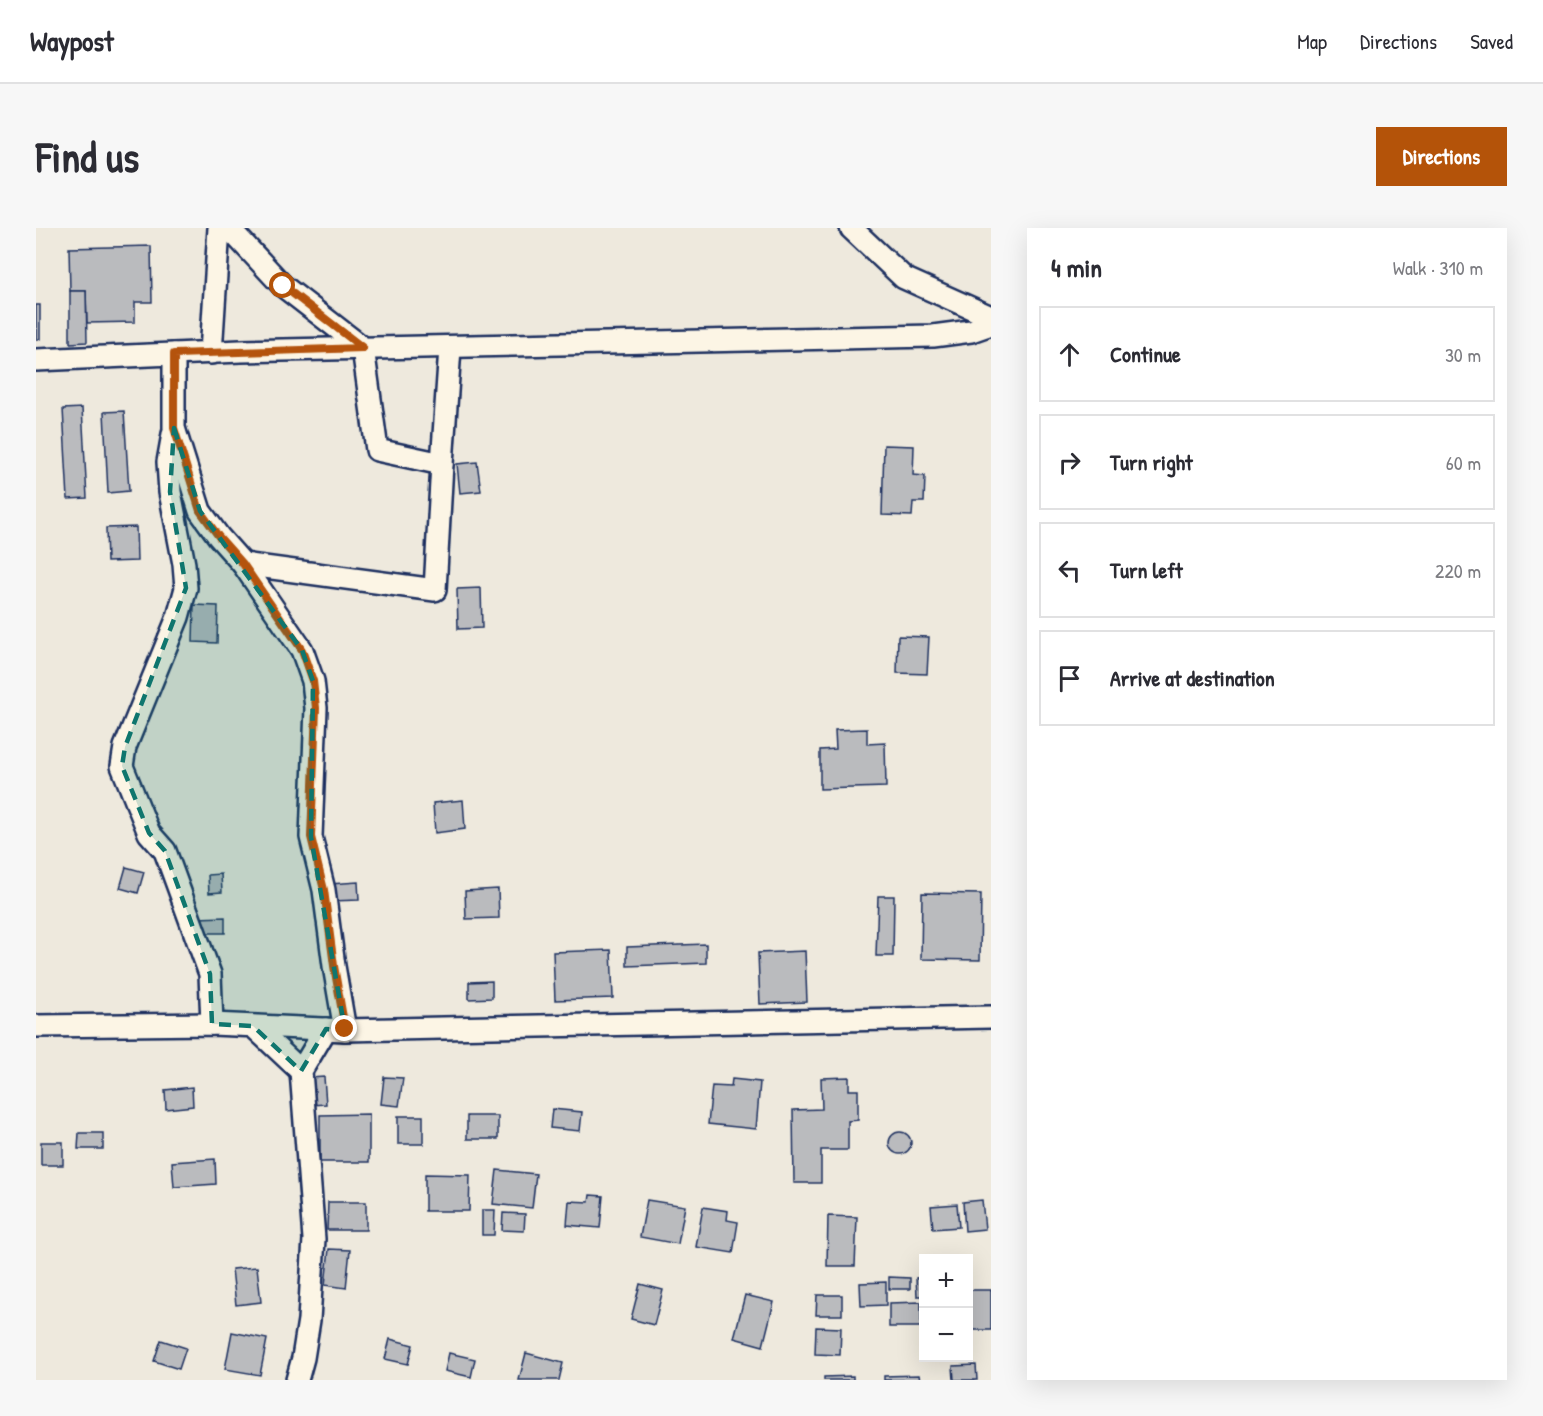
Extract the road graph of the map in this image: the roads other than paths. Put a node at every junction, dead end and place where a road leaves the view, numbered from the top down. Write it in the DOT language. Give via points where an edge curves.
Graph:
graph roads {
  1 [pos="219,228"];
  2 [pos="229,228"];
  3 [pos="851,228"];
  4 [pos="991,317"];
  5 [pos="991,324"];
  6 [pos="363,348"];
  7 [pos="450,348"];
  8 [pos="211,352"];
  9 [pos="174,354"];
  10 [pos="36,360"];
  11 [pos="174,428"];
  12 [pos="442,464"];
  13 [pos="243,564"];
  14 [pos="991,1017"];
  15 [pos="212,1024"];
  16 [pos="36,1026"];
  17 [pos="253,1026"];
  18 [pos="335,1029"];
  19 [pos="301,1071"];
  20 [pos="297,1380"];
  1 -- 8 [label="street"];
  2 -- 6 [label="street" via="283,286"];
  3 -- 4 [label="street" via="904,278"];
  5 -- 7 [label="street" via="972,331 933,336"];
  6 -- 7 [label="street"];
  6 -- 8 [label="street"];
  6 -- 12 [label="street" via="377,450"];
  7 -- 12 [label="street"];
  8 -- 9 [label="street"];
  9 -- 10 [label="street"];
  9 -- 11 [label="street"];
  11 -- 13 [label="street" via="200,511"];
  11 -- 15 [label="street" via="168,462 170,492 186,588 125,747 122,766 149,833 165,851 210,974"];
  12 -- 13 [label="street" via="435,590"];
  13 -- 18 [label="street" via="302,650 313,681 316,708 311,837 324,890 334,966"];
  14 -- 18 [label="street"];
  15 -- 16 [label="street"];
  15 -- 17 [label="street"];
  17 -- 18 [label="street"];
  17 -- 19 [label="street"];
  18 -- 19 [label="street"];
  19 -- 20 [label="street" via="314,1239 309,1320"];
}
